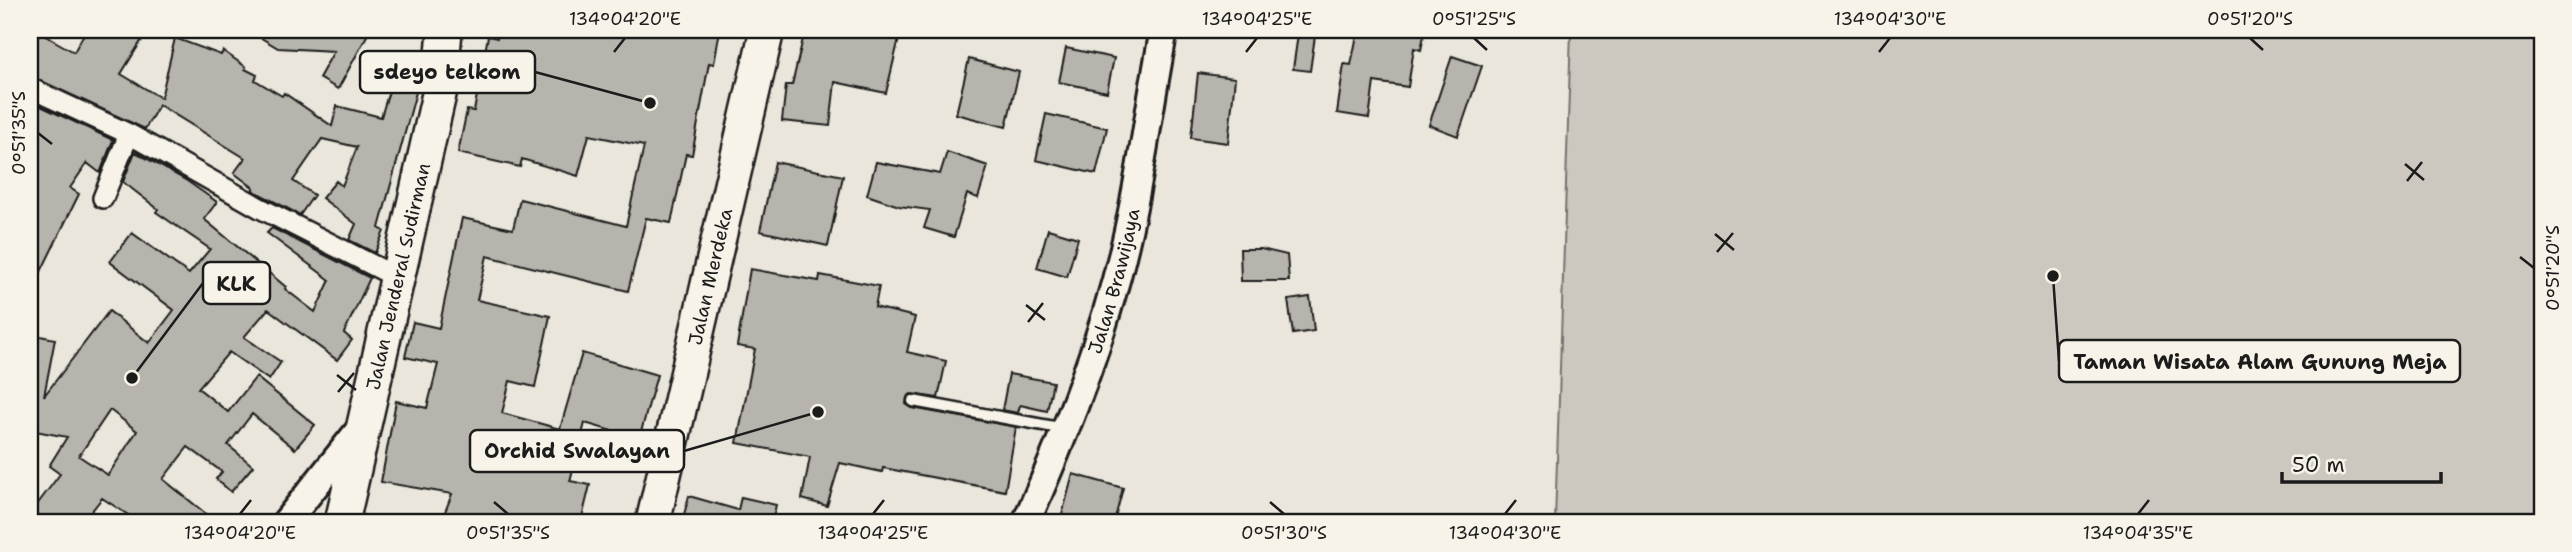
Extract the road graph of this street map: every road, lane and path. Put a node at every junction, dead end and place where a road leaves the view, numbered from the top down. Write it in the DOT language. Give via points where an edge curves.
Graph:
graph roads {
  1 [pos="445,30"];
  2 [pos="767,30"];
  3 [pos="1164,30"];
  4 [pos="30,88"];
  5 [pos="129,134"];
  6 [pos="103,198"];
  7 [pos="398,278"];
  8 [pos="913,401"];
  9 [pos="364,425"];
  10 [pos="1065,429"];
  11 [pos="318,482"];
  12 [pos="345,508"];
  13 [pos="286,522"];
  14 [pos="653,522"];
  15 [pos="1026,522"];
  1 -- 7 [label="highway, Jalan Jenderal Sudirman" via="440,90"];
  2 -- 14 [label="highway, Jalan Merdeka"];
  3 -- 10 [label="street, Jalan Brawijaya" via="1125,242"];
  4 -- 5 [label="street"];
  5 -- 6 [label="street"];
  5 -- 7 [label="street"];
  7 -- 9 [label="highway, Jalan Jenderal Sudirman"];
  8 -- 10 [label="lane"];
  9 -- 11 [label="street"];
  9 -- 12 [label="highway, Jalan Jenderal Sudirman"];
  10 -- 15 [label="street, Jalan Brawijaya"];
  11 -- 12 [label="street"];
  11 -- 13 [label="street"];
}
